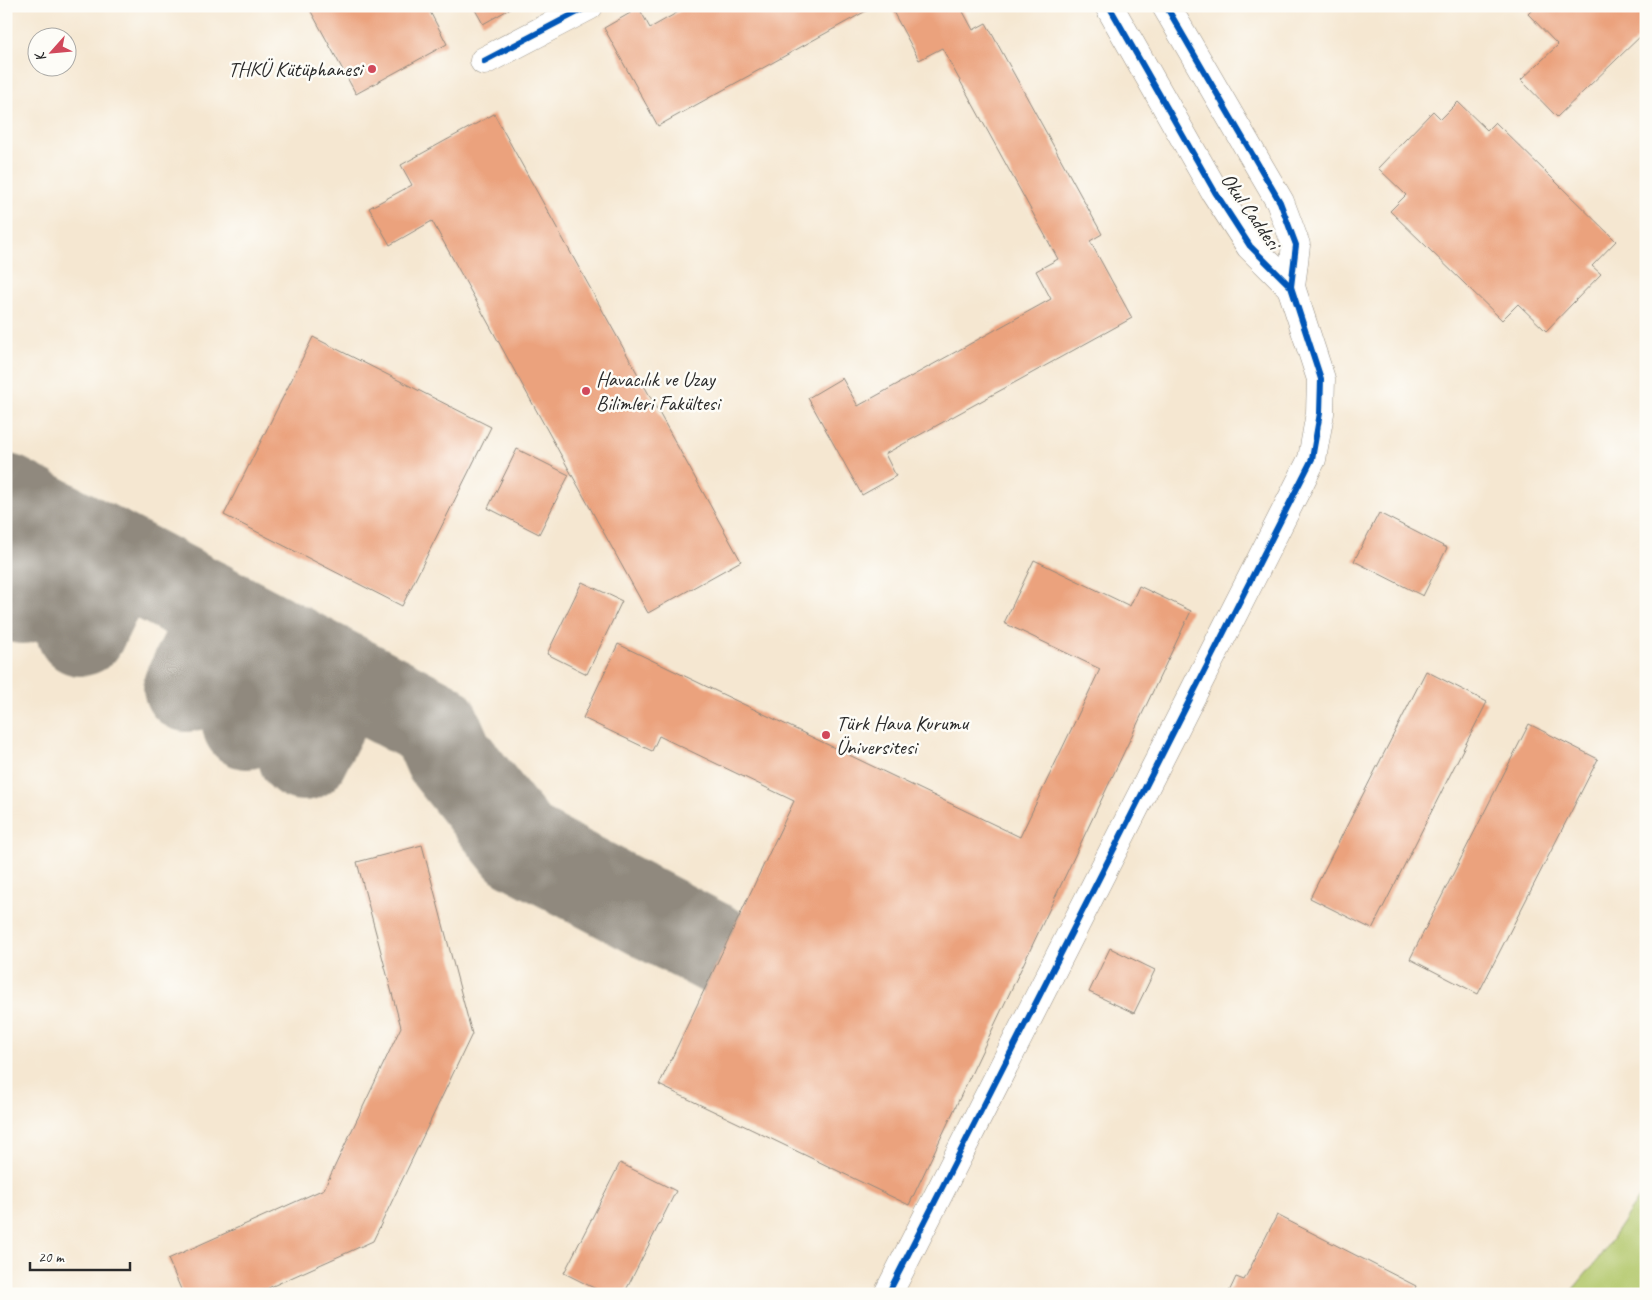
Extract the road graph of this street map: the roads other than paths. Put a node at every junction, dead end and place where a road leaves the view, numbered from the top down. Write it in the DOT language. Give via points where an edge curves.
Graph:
graph roads {
  1 [pos="589,6"];
  2 [pos="1109,6"];
  3 [pos="1166,6"];
  4 [pos="484,61"];
  5 [pos="1291,287"];
  6 [pos="888,1294"];
  1 -- 4 [label="street"];
  2 -- 5 [label="street, Okul Caddesi" via="1250,246"];
  3 -- 5 [label="street, Okul Caddesi" via="1280,202 1296,245"];
  5 -- 6 [label="street" via="1321,378 1320,413 1312,459"];
}
